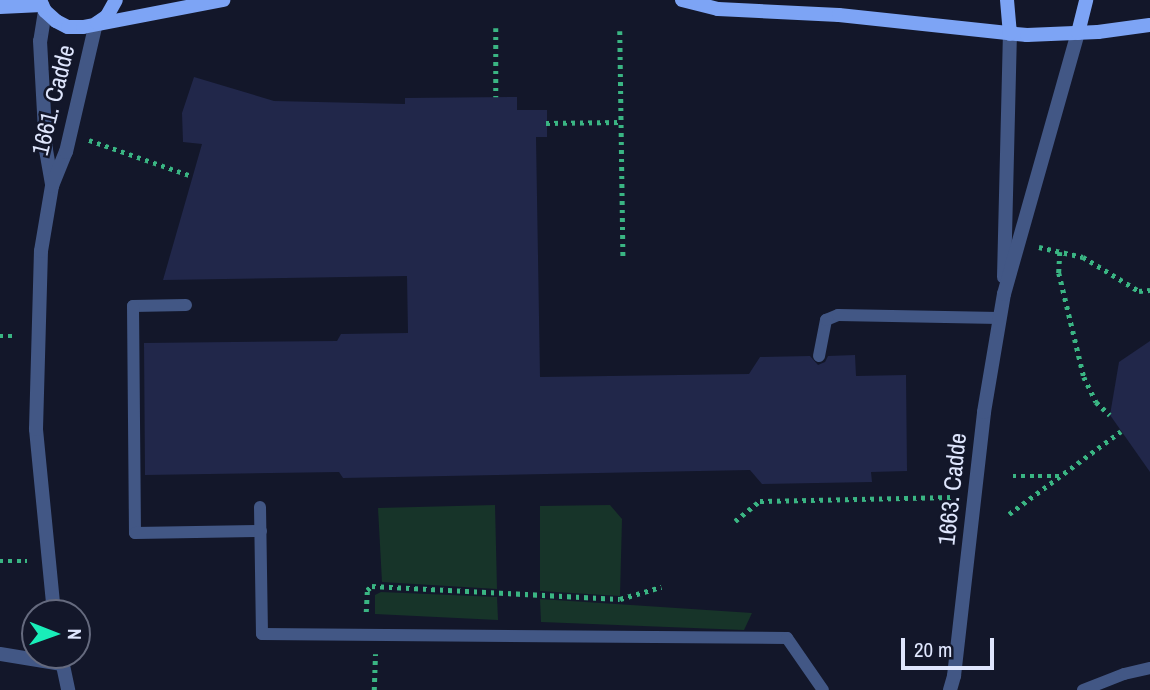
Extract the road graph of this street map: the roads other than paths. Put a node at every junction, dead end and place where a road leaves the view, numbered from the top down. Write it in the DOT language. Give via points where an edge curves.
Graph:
graph roads {
  1 [pos="116,0"];
  2 [pos="223,0"];
  3 [pos="682,0"];
  4 [pos="1007,0"];
  5 [pos="1086,0"];
  6 [pos="42,5"];
  7 [pos="0,7"];
  8 [pos="96,23"];
  9 [pos="1150,25"];
  10 [pos="1078,33"];
  11 [pos="1010,34"];
  12 [pos="52,187"];
  13 [pos="1004,294"];
  14 [pos="186,305"];
  15 [pos="999,317"];
  16 [pos="819,356"];
  17 [pos="260,507"];
  18 [pos="261,531"];
  19 [pos="53,599"];
  20 [pos="0,654"];
  21 [pos="21,656"];
  22 [pos="1150,668"];
  23 [pos="64,669"];
  24 [pos="68,690"];
  25 [pos="823,690"];
  26 [pos="950,690"];
  27 [pos="1083,690"];
  1 -- 8 [label="street" via="107,16"];
  2 -- 8 [label="street"];
  3 -- 11 [label="street" via="718,9 839,15"];
  4 -- 11 [label="street"];
  5 -- 10 [label="street"];
  6 -- 7 [label="street"];
  6 -- 8 [label="street" via="68,27"];
  6 -- 12 [label="street, 1661. Cadde" via="40,41"];
  8 -- 12 [label="street, 1661. Cadde" via="66,152"];
  9 -- 10 [label="street"];
  10 -- 11 [label="street"];
  10 -- 13 [label="street, 1663. Cadde"];
  11 -- 13 [label="street, 1663. Cadde"];
  12 -- 19 [label="street, 1661. Cadde" via="41,251 36,429"];
  13 -- 15 [label="street, 1663. Cadde"];
  14 -- 18 [label="lane" via="133,306 135,533"];
  15 -- 16 [label="lane" via="838,316 826,320"];
  15 -- 26 [label="street, 1663. Cadde"];
  17 -- 18 [label="lane"];
  18 -- 25 [label="lane" via="262,634 787,638"];
  20 -- 21 [label="street"];
  22 -- 27 [label="lane"];
  23 -- 24 [label="street"];
}
